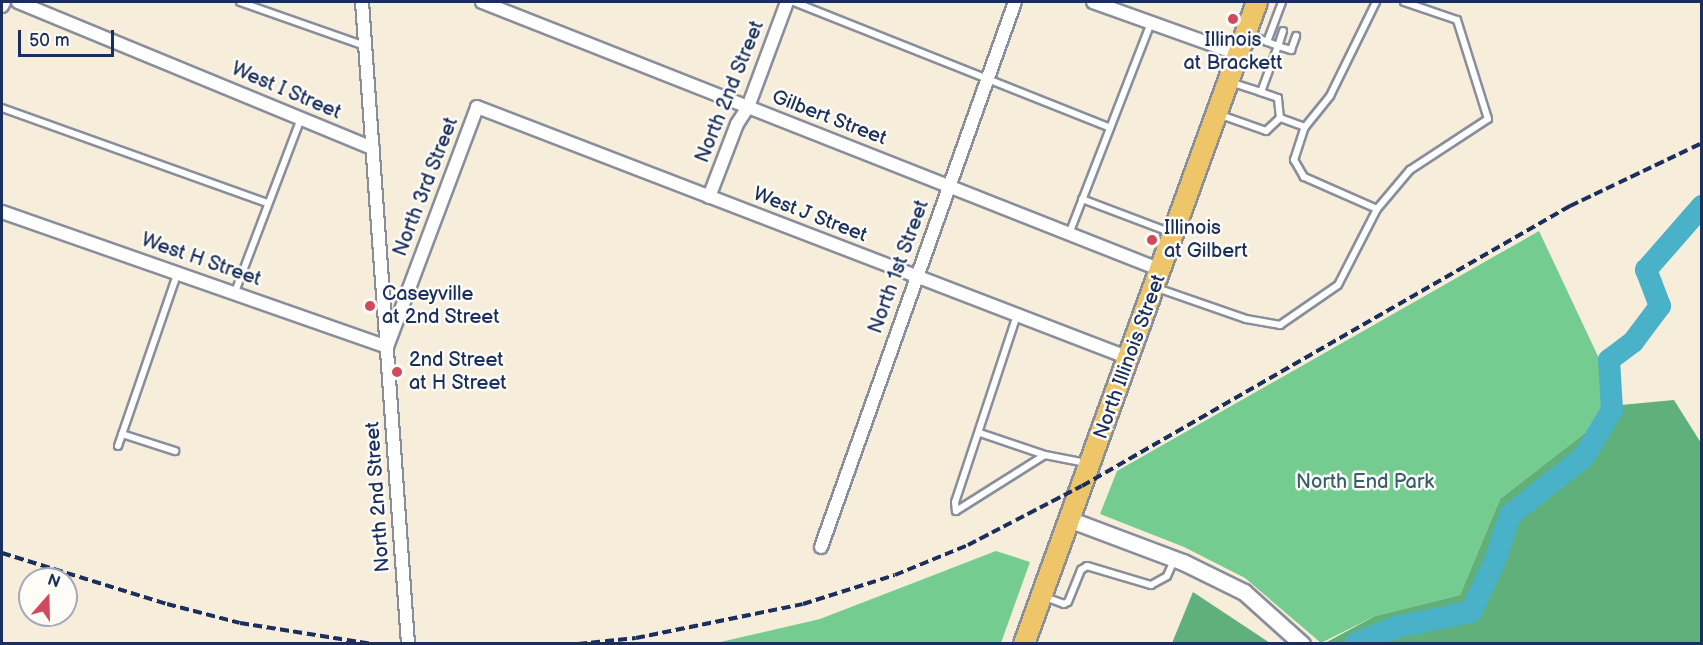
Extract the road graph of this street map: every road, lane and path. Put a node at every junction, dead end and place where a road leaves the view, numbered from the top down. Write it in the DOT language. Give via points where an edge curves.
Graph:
graph roads {
  1 [pos="4,2"];
  2 [pos="18,2"];
  3 [pos="240,2"];
  4 [pos="362,2"];
  5 [pos="482,2"];
  6 [pos="787,2"];
  7 [pos="794,2"];
  8 [pos="1015,2"];
  9 [pos="1093,2"];
  10 [pos="1257,2"];
  11 [pos="1282,2"];
  12 [pos="1376,2"];
  13 [pos="1404,2"];
  14 [pos="2,6"];
  15 [pos="1151,23"];
  16 [pos="1283,31"];
  17 [pos="1246,34"];
  18 [pos="1296,36"];
  19 [pos="1267,42"];
  20 [pos="365,46"];
  21 [pos="1278,46"];
  22 [pos="1238,54"];
  23 [pos="987,80"];
  24 [pos="1228,81"];
  25 [pos="1261,92"];
  26 [pos="477,107"];
  27 [pos="748,107"];
  28 [pos="2,108"];
  29 [pos="1217,114"];
  30 [pos="301,118"];
  31 [pos="1281,118"];
  32 [pos="1110,128"];
  33 [pos="1305,128"];
  34 [pos="373,148"];
  35 [pos="950,186"];
  36 [pos="709,197"];
  37 [pos="1082,199"];
  38 [pos="267,203"];
  39 [pos="1377,209"];
  40 [pos="2,212"];
  41 [pos="1069,234"];
  42 [pos="1174,234"];
  43 [pos="178,272"];
  44 [pos="916,276"];
  45 [pos="1158,279"];
  46 [pos="235,292"];
  47 [pos="1017,315"];
  48 [pos="387,347"];
  49 [pos="1129,358"];
  50 [pos="980,433"];
  51 [pos="122,434"];
  52 [pos="118,446"];
  53 [pos="175,451"];
  54 [pos="1044,455"];
  55 [pos="1091,464"];
  56 [pos="1071,520"];
  57 [pos="821,547"];
  58 [pos="1174,558"];
  59 [pos="1042,596"];
  60 [pos="408,644"];
  61 [pos="1024,644"];
  62 [pos="1302,644"];
  1 -- 14 [label="street"];
  2 -- 30 [label="street, West I Street"];
  3 -- 20 [label="lane"];
  4 -- 20 [label="street, North 2nd Street"];
  5 -- 27 [label="street, Gilbert Street"];
  6 -- 27 [label="street, North 2nd Street"];
  7 -- 23 [label="lane"];
  8 -- 23 [label="street, North 1st Street"];
  9 -- 15 [label="street"];
  10 -- 17 [label="main road, North Illinois Street"];
  11 -- 19 [label="lane"];
  12 -- 33 [label="lane" via="1330,96"];
  13 -- 39 [label="lane" via="1458,20 1488,119 1410,170"];
  15 -- 22 [label="street"];
  15 -- 32 [label="lane"];
  16 -- 21 [label="lane"];
  17 -- 19 [label="lane"];
  17 -- 22 [label="main road, North Illinois Street"];
  18 -- 21 [label="lane" via="1291,50"];
  19 -- 21 [label="lane"];
  20 -- 34 [label="street, North 2nd Street"];
  21 -- 25 [label="lane"];
  22 -- 24 [label="main road, North Illinois Street"];
  23 -- 32 [label="lane"];
  23 -- 35 [label="street, North 1st Street"];
  24 -- 25 [label="lane"];
  24 -- 29 [label="main road, North Illinois Street"];
  25 -- 31 [label="lane" via="1278,98"];
  26 -- 36 [label="street, West J Street"];
  26 -- 48 [label="street, North 3rd Street"];
  27 -- 35 [label="street, Gilbert Street"];
  27 -- 36 [label="street, North 2nd Street" via="737,124"];
  28 -- 38 [label="lane"];
  29 -- 31 [label="lane" via="1266,130"];
  29 -- 42 [label="main road, North Illinois Street"];
  30 -- 34 [label="street, West I Street"];
  30 -- 38 [label="lane"];
  31 -- 33 [label="lane"];
  32 -- 37 [label="lane"];
  33 -- 39 [label="lane" via="1294,159 1304,177"];
  34 -- 48 [label="street, North 2nd Street"];
  35 -- 41 [label="street, Gilbert Street"];
  35 -- 44 [label="street, North 1st Street"];
  36 -- 44 [label="street, West J Street"];
  37 -- 41 [label="lane"];
  37 -- 42 [label="lane"];
  38 -- 46 [label="lane"];
  39 -- 45 [label="lane" via="1338,285 1280,325 1246,319"];
  40 -- 43 [label="street, West H Street"];
  41 -- 45 [label="street, Gilbert Street"];
  42 -- 45 [label="main road, North Illinois Street"];
  43 -- 46 [label="street, West H Street"];
  43 -- 51 [label="lane"];
  44 -- 47 [label="street, West J Street"];
  44 -- 57 [label="street, North 1st Street"];
  45 -- 49 [label="main road, North Illinois Street"];
  46 -- 48 [label="street, West H Street"];
  47 -- 49 [label="street, West J Street"];
  47 -- 50 [label="lane"];
  48 -- 60 [label="street, North 2nd Street"];
  49 -- 55 [label="main road, North Illinois Street"];
  50 -- 54 [label="lane"];
  50 -- 54 [label="lane" via="955,502 956,511"];
  51 -- 52 [label="lane"];
  51 -- 53 [label="lane"];
  54 -- 55 [label="lane"];
  55 -- 56 [label="main road, North Illinois Street"];
  56 -- 58 [label="street"];
  56 -- 59 [label="main road, North Illinois Street"];
  58 -- 59 [label="lane" via="1162,582 1151,585 1093,565 1081,570 1068,602"];
  58 -- 62 [label="street" via="1244,592"];
  59 -- 61 [label="main road, North Illinois Street"];
}
